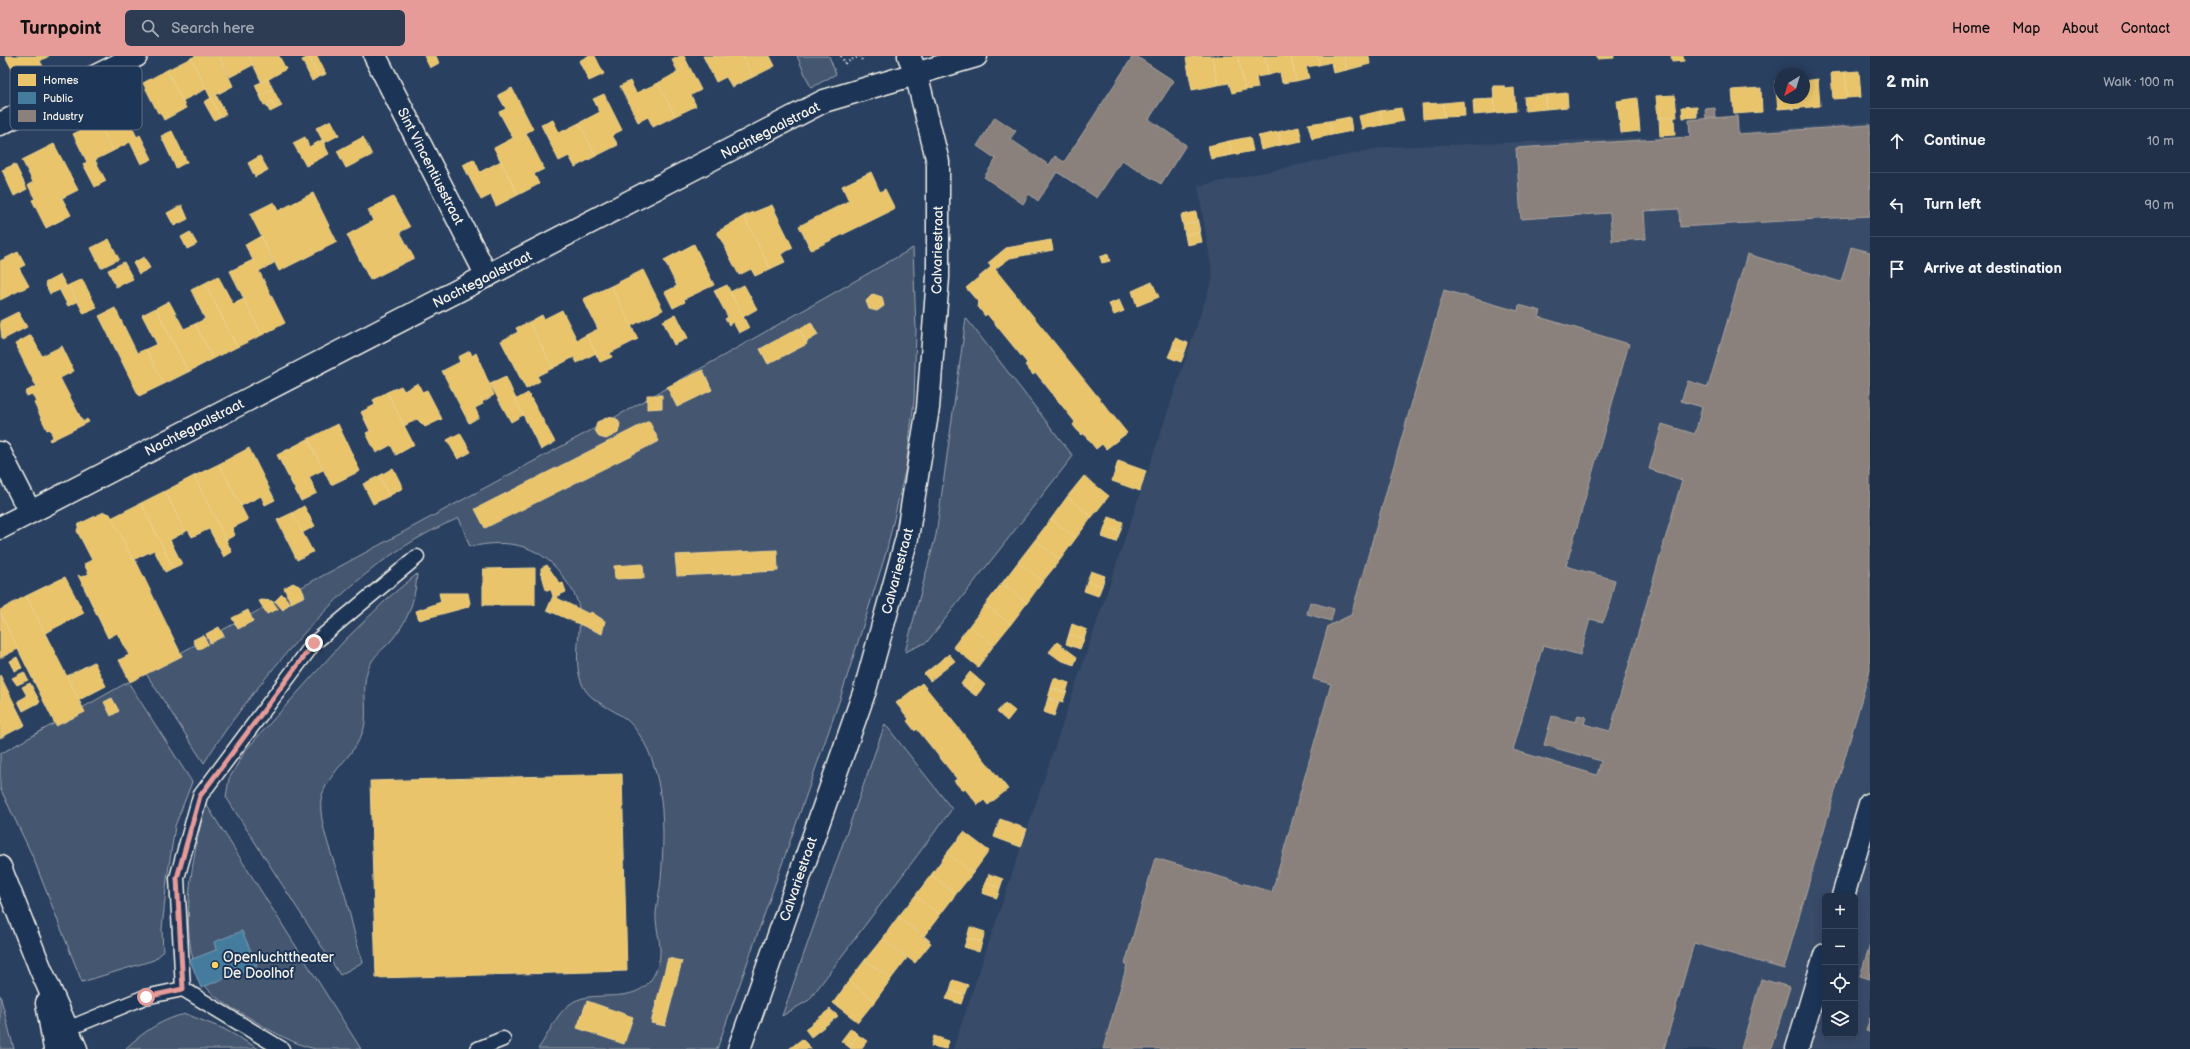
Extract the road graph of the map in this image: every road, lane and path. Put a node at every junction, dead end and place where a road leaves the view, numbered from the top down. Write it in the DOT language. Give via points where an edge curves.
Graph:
graph roads {
  1 [pos="136,56"];
  2 [pos="375,56"];
  3 [pos="976,56"];
  4 [pos="912,64"];
  5 [pos="116,66"];
  6 [pos="10,119"];
  7 [pos="0,124"];
  8 [pos="487,276"];
  9 [pos="0,453"];
  10 [pos="30,512"];
  11 [pos="0,528"];
  12 [pos="417,557"];
  13 [pos="1870,804"];
  14 [pos="0,867"];
  15 [pos="1843,893"];
  16 [pos="1822,965"];
  17 [pos="41,970"];
  18 [pos="183,989"];
  19 [pos="67,1028"];
  20 [pos="503,1039"];
  21 [pos="55,1049"];
  22 [pos="76,1049"];
  23 [pos="282,1049"];
  24 [pos="478,1049"];
  25 [pos="739,1049"];
  26 [pos="1797,1049"];
  1 -- 5 [label="street"];
  2 -- 8 [label="street, Sint Vincentiusstraat"];
  3 -- 4 [label="street, Nachtegaalstraat"];
  4 -- 8 [label="street, Nachtegaalstraat" via="824,101"];
  4 -- 25 [label="street, Calvariestraat" via="938,162 938,277 928,408 907,538 864,690"];
  6 -- 7 [label="street"];
  8 -- 10 [label="street, Nachtegaalstraat"];
  9 -- 10 [label="street"];
  10 -- 11 [label="street, Nachtegaalstraat"];
  12 -- 18 [label="lane" via="314,643 200,796 177,878"];
  13 -- 15 [label="street"];
  14 -- 17 [label="street"];
  16 -- 26 [label="street"];
  17 -- 19 [label="street"];
  17 -- 21 [label="street"];
  18 -- 19 [label="lane" via="146,997"];
  18 -- 23 [label="lane"];
  19 -- 22 [label="street"];
  20 -- 24 [label="lane"];
}
